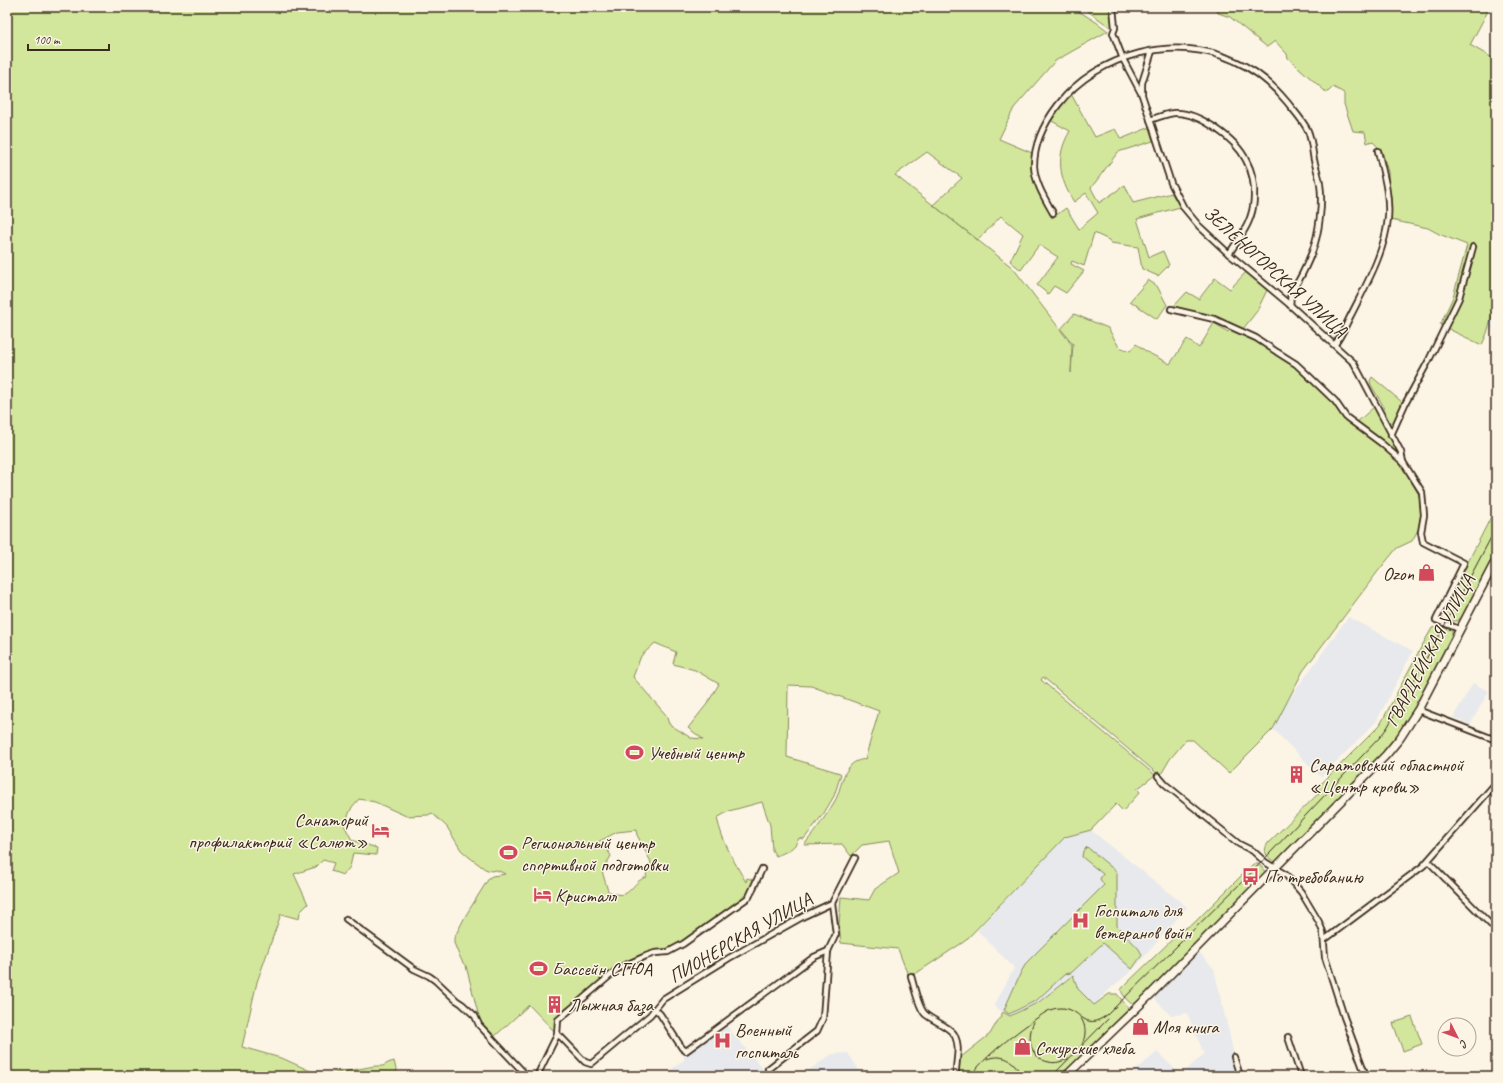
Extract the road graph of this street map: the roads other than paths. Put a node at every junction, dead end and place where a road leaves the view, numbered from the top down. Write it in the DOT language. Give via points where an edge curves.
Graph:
graph roads {
  1 [pos="1114,7"];
  2 [pos="1152,51"];
  3 [pos="1123,59"];
  4 [pos="1142,95"];
  5 [pos="1150,120"];
  6 [pos="1378,151"];
  7 [pos="1053,214"];
  8 [pos="1473,247"];
  9 [pos="1230,254"];
  10 [pos="1290,305"];
  11 [pos="1171,309"];
  12 [pos="1335,344"];
  13 [pos="1392,435"];
  14 [pos="1403,462"];
  15 [pos="1496,560"];
  16 [pos="1459,629"];
  17 [pos="1418,710"];
  18 [pos="1496,740"];
  19 [pos="1158,776"];
  20 [pos="1496,783"];
  21 [pos="855,858"];
  22 [pos="1428,861"];
  23 [pos="762,869"];
  24 [pos="1275,869"];
  25 [pos="832,903"];
  26 [pos="346,920"];
  27 [pos="1496,930"];
  28 [pos="1324,940"];
  29 [pos="828,951"];
  30 [pos="911,976"];
  31 [pos="655,1009"];
  32 [pos="557,1035"];
  33 [pos="1288,1037"];
  34 [pos="1234,1057"];
  35 [pos="768,1069"];
  36 [pos="527,1076"];
  37 [pos="537,1076"];
  38 [pos="956,1076"];
  39 [pos="1066,1076"];
  40 [pos="1240,1076"];
  41 [pos="1301,1076"];
  42 [pos="1366,1076"];
  1 -- 3 [label="street, ЗЕЛЕНОГОРСКАЯ УЛИЦА" via="1114,33"];
  2 -- 3 [label="street" via="1137,53"];
  2 -- 4 [label="street" via="1142,84"];
  2 -- 10 [label="street" via="1195,49 1236,61 1277,90 1307,129 1312,140 1321,203 1312,251 1291,293"];
  3 -- 4 [label="street, ЗЕЛЕНОГОРСКАЯ УЛИЦА"];
  3 -- 7 [label="street" via="1084,79 1066,95 1044,128 1034,167 1037,182"];
  4 -- 5 [label="street, ЗЕЛЕНОГОРСКАЯ УЛИЦА"];
  5 -- 9 [label="street, ЗЕЛЕНОГОРСКАЯ УЛИЦА" via="1176,194 1200,226"];
  5 -- 9 [label="street" via="1175,113 1200,120 1226,136 1246,159 1253,176 1252,213 1245,231"];
  6 -- 12 [label="street" via="1387,195 1388,217 1383,240 1367,284"];
  8 -- 13 [label="street" via="1459,298"];
  9 -- 10 [label="street, ЗЕЛЕНОГОРСКАЯ УЛИЦА"];
  10 -- 12 [label="street, ЗЕЛЕНОГОРСКАЯ УЛИЦА"];
  11 -- 14 [label="street" via="1214,319 1256,338 1296,364 1335,401 1346,417"];
  12 -- 13 [label="street, ЗЕЛЕНОГОРСКАЯ УЛИЦА" via="1354,363"];
  13 -- 14 [label="street, ЗЕЛЕНОГОРСКАЯ УЛИЦА"];
  14 -- 16 [label="street" via="1422,492 1423,542 1464,563 1436,620"];
  15 -- 16 [label="street, ГВАРДЕЙСКАЯ УЛИЦА"];
  16 -- 17 [label="street, ГВАРДЕЙСКАЯ УЛИЦА"];
  17 -- 18 [label="street"];
  17 -- 24 [label="street, ГВАРДЕЙСКАЯ УЛИЦА" via="1386,755"];
  19 -- 24 [label="street" via="1239,844 1259,855"];
  20 -- 22 [label="street"];
  21 -- 25 [label="street, ПИОНЕРСКАЯ УЛИЦА"];
  22 -- 27 [label="street"];
  22 -- 28 [label="street"];
  23 -- 32 [label="street" via="749,897 683,944 668,952 655,953 619,968 558,1020"];
  24 -- 28 [label="street" via="1286,875 1301,892 1319,922"];
  24 -- 39 [label="street, ГВАРДЕЙСКАЯ УЛИЦА"];
  25 -- 29 [label="street" via="836,934"];
  25 -- 31 [label="street, ПИОНЕРСКАЯ УЛИЦА" via="729,958 663,999"];
  26 -- 36 [label="street" via="414,969 429,976 462,1004"];
  28 -- 42 [label="street" via="1325,957"];
  29 -- 31 [label="street" via="814,957 686,1051"];
  29 -- 35 [label="street" via="823,1018 817,1032"];
  30 -- 38 [label="street" via="922,1009 956,1037"];
  31 -- 32 [label="street, ПИОНЕРСКАЯ УЛИЦА" via="591,1064 585,1062"];
  32 -- 37 [label="street"];
  33 -- 41 [label="street"];
  34 -- 40 [label="street"];
}
